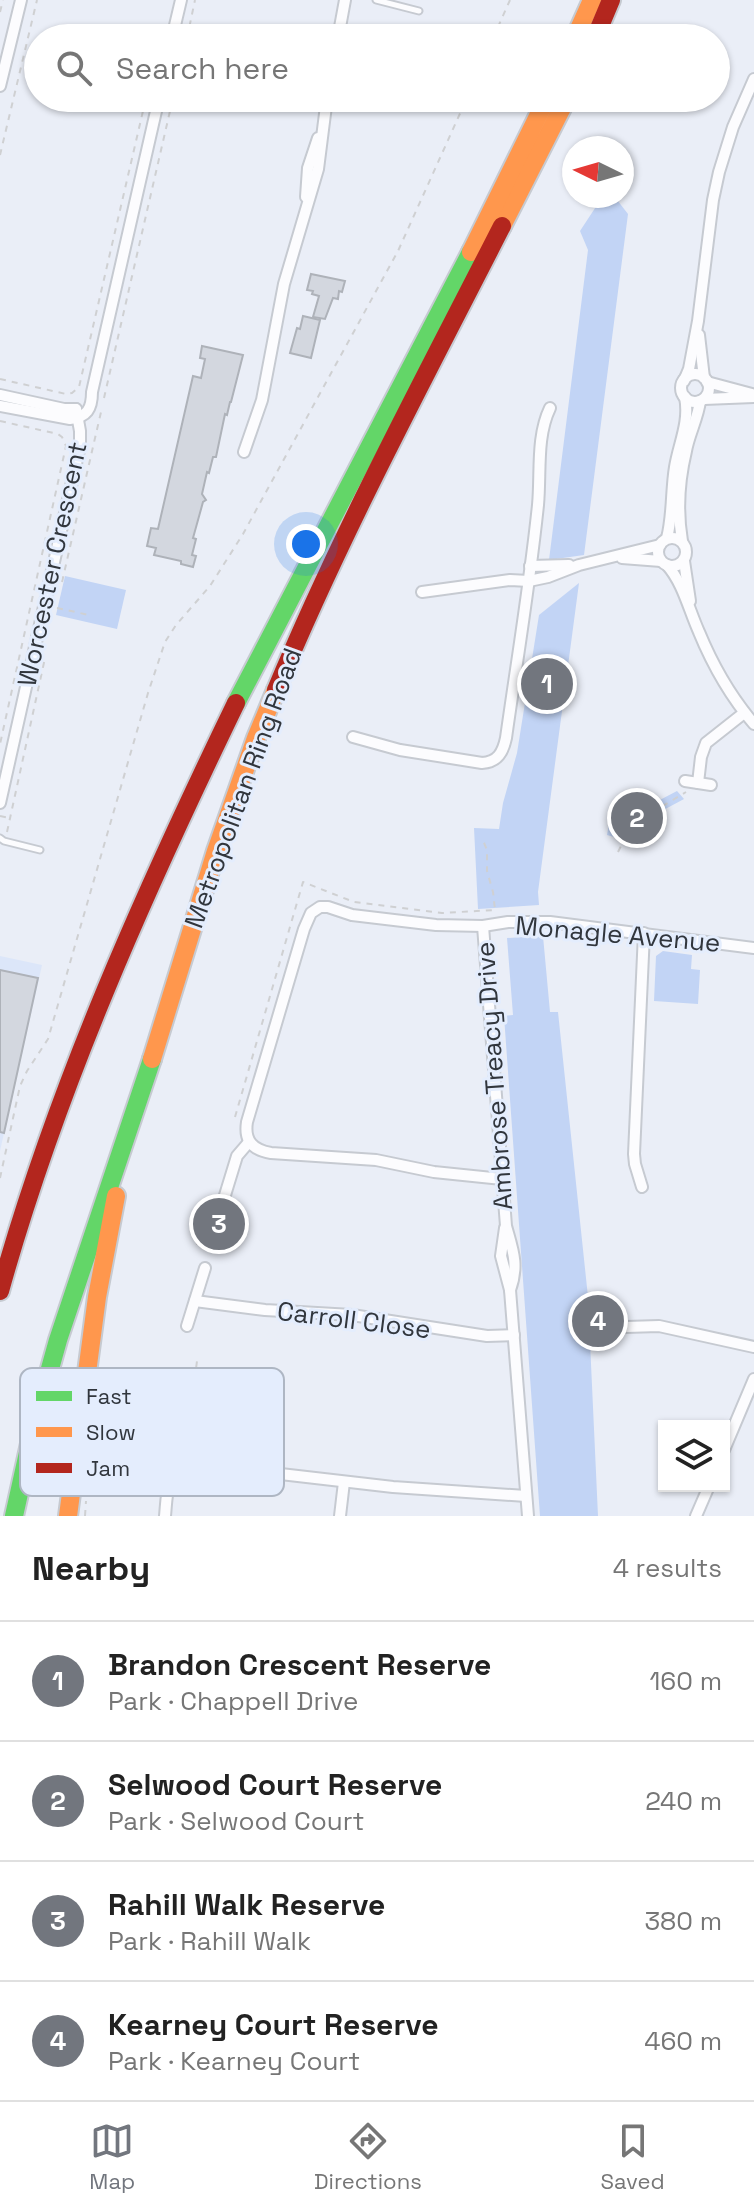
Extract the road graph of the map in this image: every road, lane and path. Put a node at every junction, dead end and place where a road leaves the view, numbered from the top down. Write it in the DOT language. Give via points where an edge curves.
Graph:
graph roads {
  1 [pos="3,0"];
  2 [pos="21,0"];
  3 [pos="37,0"];
  4 [pos="181,0"];
  5 [pos="195,0"];
  6 [pos="345,0"];
  7 [pos="376,0"];
  8 [pos="510,0"];
  9 [pos="592,0"];
  10 [pos="611,0"];
  11 [pos="419,11"];
  12 [pos="0,12"];
  13 [pos="31,24"];
  14 [pos="175,24"];
  15 [pos="190,24"];
  16 [pos="341,24"];
  17 [pos="499,24"];
  18 [pos="581,24"];
  19 [pos="601,24"];
  20 [pos="24,54"];
  21 [pos="754,79"];
  22 [pos="0,86"];
  23 [pos="143,112"];
  24 [pos="156,112"];
  25 [pos="170,112"];
  26 [pos="324,112"];
  27 [pos="461,112"];
  28 [pos="540,112"];
  29 [pos="560,112"];
  30 [pos="0,155"];
  31 [pos="698,321"];
  32 [pos="0,379"];
  33 [pos="706,380"];
  34 [pos="684,381"];
  35 [pos="0,395"];
  36 [pos="754,396"];
  37 [pos="685,397"];
  38 [pos="702,400"];
  39 [pos="0,406"];
  40 [pos="550,408"];
  41 [pos="77,414"];
  42 [pos="0,421"];
  43 [pos="244,452"];
  44 [pos="682,541"];
  45 [pos="663,542"];
  46 [pos="616,557"];
  47 [pos="684,561"];
  48 [pos="664,563"];
  49 [pos="579,565"];
  50 [pos="530,566"];
  51 [pos="529,581"];
  52 [pos="422,592"];
  53 [pos="59,593"];
  54 [pos="44,605"];
  55 [pos="89,615"];
  56 [pos="692,615"];
  57 [pos="46,653"];
  58 [pos="744,713"];
  59 [pos="754,724"];
  60 [pos="353,737"];
  61 [pos="0,744"];
  62 [pos="685,781"];
  63 [pos="698,783"];
  64 [pos="711,785"];
  65 [pos="0,803"];
  66 [pos="0,816"];
  67 [pos="10,818"];
  68 [pos="482,838"];
  69 [pos="2,840"];
  70 [pos="40,850"];
  71 [pos="618,852"];
  72 [pos="483,926"];
  73 [pos="644,933"];
  74 [pos="754,948"];
  75 [pos="235,1117"];
  76 [pos="249,1142"];
  77 [pos="123,1146"];
  78 [pos="0,1178"];
  79 [pos="502,1179"];
  80 [pos="642,1187"];
  81 [pos="212,1197"];
  82 [pos="222,1205"];
  83 [pos="197,1245"];
  84 [pos="205,1268"];
  85 [pos="0,1291"];
  86 [pos="195,1301"];
  87 [pos="187,1326"];
  88 [pos="626,1327"];
  89 [pos="514,1335"];
  90 [pos="754,1347"];
  91 [pos="197,1361"];
  92 [pos="50,1368"];
  93 [pos="88,1368"];
  94 [pos="196,1368"];
  95 [pos="754,1379"];
  96 [pos="730,1436"];
  97 [pos="284,1474"];
  98 [pos="344,1482"];
  99 [pos="20,1483"];
  100 [pos="706,1492"];
  101 [pos="71,1496"];
  102 [pos="168,1496"];
  103 [pos="526,1496"];
  104 [pos="14,1516"];
  105 [pos="68,1516"];
  106 [pos="165,1516"];
  107 [pos="340,1516"];
  108 [pos="528,1516"];
  109 [pos="696,1516"];
  1 -- 12 [label="path"];
  2 -- 22 [label="street"];
  3 -- 13 [label="path"];
  4 -- 14 [label="street"];
  5 -- 15 [label="path"];
  6 -- 16 [label="street"];
  7 -- 11 [label="lane"];
  8 -- 17 [label="path"];
  9 -- 18 [label="highway"];
  10 -- 19 [label="highway"];
  20 -- 30 [label="path"];
  21 -- 31 [label="street" via="719,172"];
  23 -- 32 [label="path" via="79,387 66,394"];
  24 -- 41 [label="street, Worcester Crescent" via="92,392"];
  25 -- 53 [label="path"];
  26 -- 43 [label="street" via="318,169 284,284 266,385"];
  27 -- 78 [label="path" via="398,251 243,534 165,642 48,1039 20,1086"];
  28 -- 85 [label="highway, Metropolitan Ring Road" via="203,773 52,1122"];
  29 -- 77 [label="highway, Metropolitan Ring Road" via="366,490 286,664 220,839"];
  31 -- 33 [label="street"];
  31 -- 34 [label="street"];
  33 -- 34 [label="street" via="695,375"];
  33 -- 36 [label="street"];
  33 -- 38 [label="street" via="709,391"];
  34 -- 37 [label="street"];
  35 -- 41 [label="street"];
  36 -- 38 [label="street"];
  37 -- 38 [label="street"];
  37 -- 45 [label="street" via="687,414"];
  38 -- 44 [label="street" via="681,484"];
  39 -- 41 [label="street" via="61,419"];
  40 -- 50 [label="street" via="543,425"];
  41 -- 54 [label="street, Worcester Crescent" via="80,446"];
  42 -- 61 [label="path" via="58,434 66,446"];
  44 -- 45 [label="street" via="675,537"];
  44 -- 47 [label="street"];
  45 -- 46 [label="street"];
  45 -- 48 [label="street" via="658,553"];
  46 -- 48 [label="street"];
  46 -- 49 [label="street"];
  47 -- 48 [label="street" via="676,566"];
  47 -- 56 [label="street"];
  48 -- 56 [label="street"];
  49 -- 50 [label="street"];
  49 -- 51 [label="street"];
  50 -- 51 [label="street"];
  51 -- 52 [label="street"];
  51 -- 60 [label="street" via="506,738 494,761 400,750"];
  54 -- 55 [label="path"];
  54 -- 65 [label="street, Worcester Crescent"];
  56 -- 58 [label="street"];
  57 -- 67 [label="path"];
  58 -- 59 [label="street"];
  58 -- 63 [label="street" via="706,743"];
  62 -- 63 [label="street"];
  63 -- 64 [label="street"];
  63 -- 71 [label="path" via="621,831 625,838"];
  66 -- 67 [label="path"];
  67 -- 69 [label="path"];
  68 -- 75 [label="path" via="495,910 442,913 354,902 303,882"];
  69 -- 70 [label="lane"];
  72 -- 73 [label="street, Monagle Avenue" via="550,922"];
  72 -- 76 [label="street, Monagle Avenue" via="358,916 328,907 311,913 247,1122"];
  72 -- 79 [label="street, Ambrose Treacy Drive"];
  73 -- 74 [label="street, Monagle Avenue"];
  73 -- 80 [label="street" via="634,1154"];
  76 -- 79 [label="street" via="271,1153 376,1160"];
  76 -- 82 [label="street" via="237,1156"];
  77 -- 92 [label="highway, Metropolitan Ring Road"];
  77 -- 93 [label="highway"];
  79 -- 89 [label="street, Ambrose Treacy Drive" via="506,1226 501,1256"];
  81 -- 83 [label="path"];
  84 -- 86 [label="street"];
  86 -- 87 [label="street"];
  86 -- 89 [label="street, Carroll Close"];
  88 -- 90 [label="street" via="659,1326"];
  89 -- 103 [label="street, Ambrose Treacy Drive"];
  91 -- 94 [label="path"];
  95 -- 96 [label="street"];
  97 -- 98 [label="street"];
  98 -- 103 [label="street"];
  98 -- 107 [label="street"];
  99 -- 104 [label="highway, Metropolitan Ring Road"];
  100 -- 109 [label="street"];
  101 -- 105 [label="highway"];
  102 -- 106 [label="street"];
  103 -- 108 [label="street, Ambrose Treacy Drive"];
}
